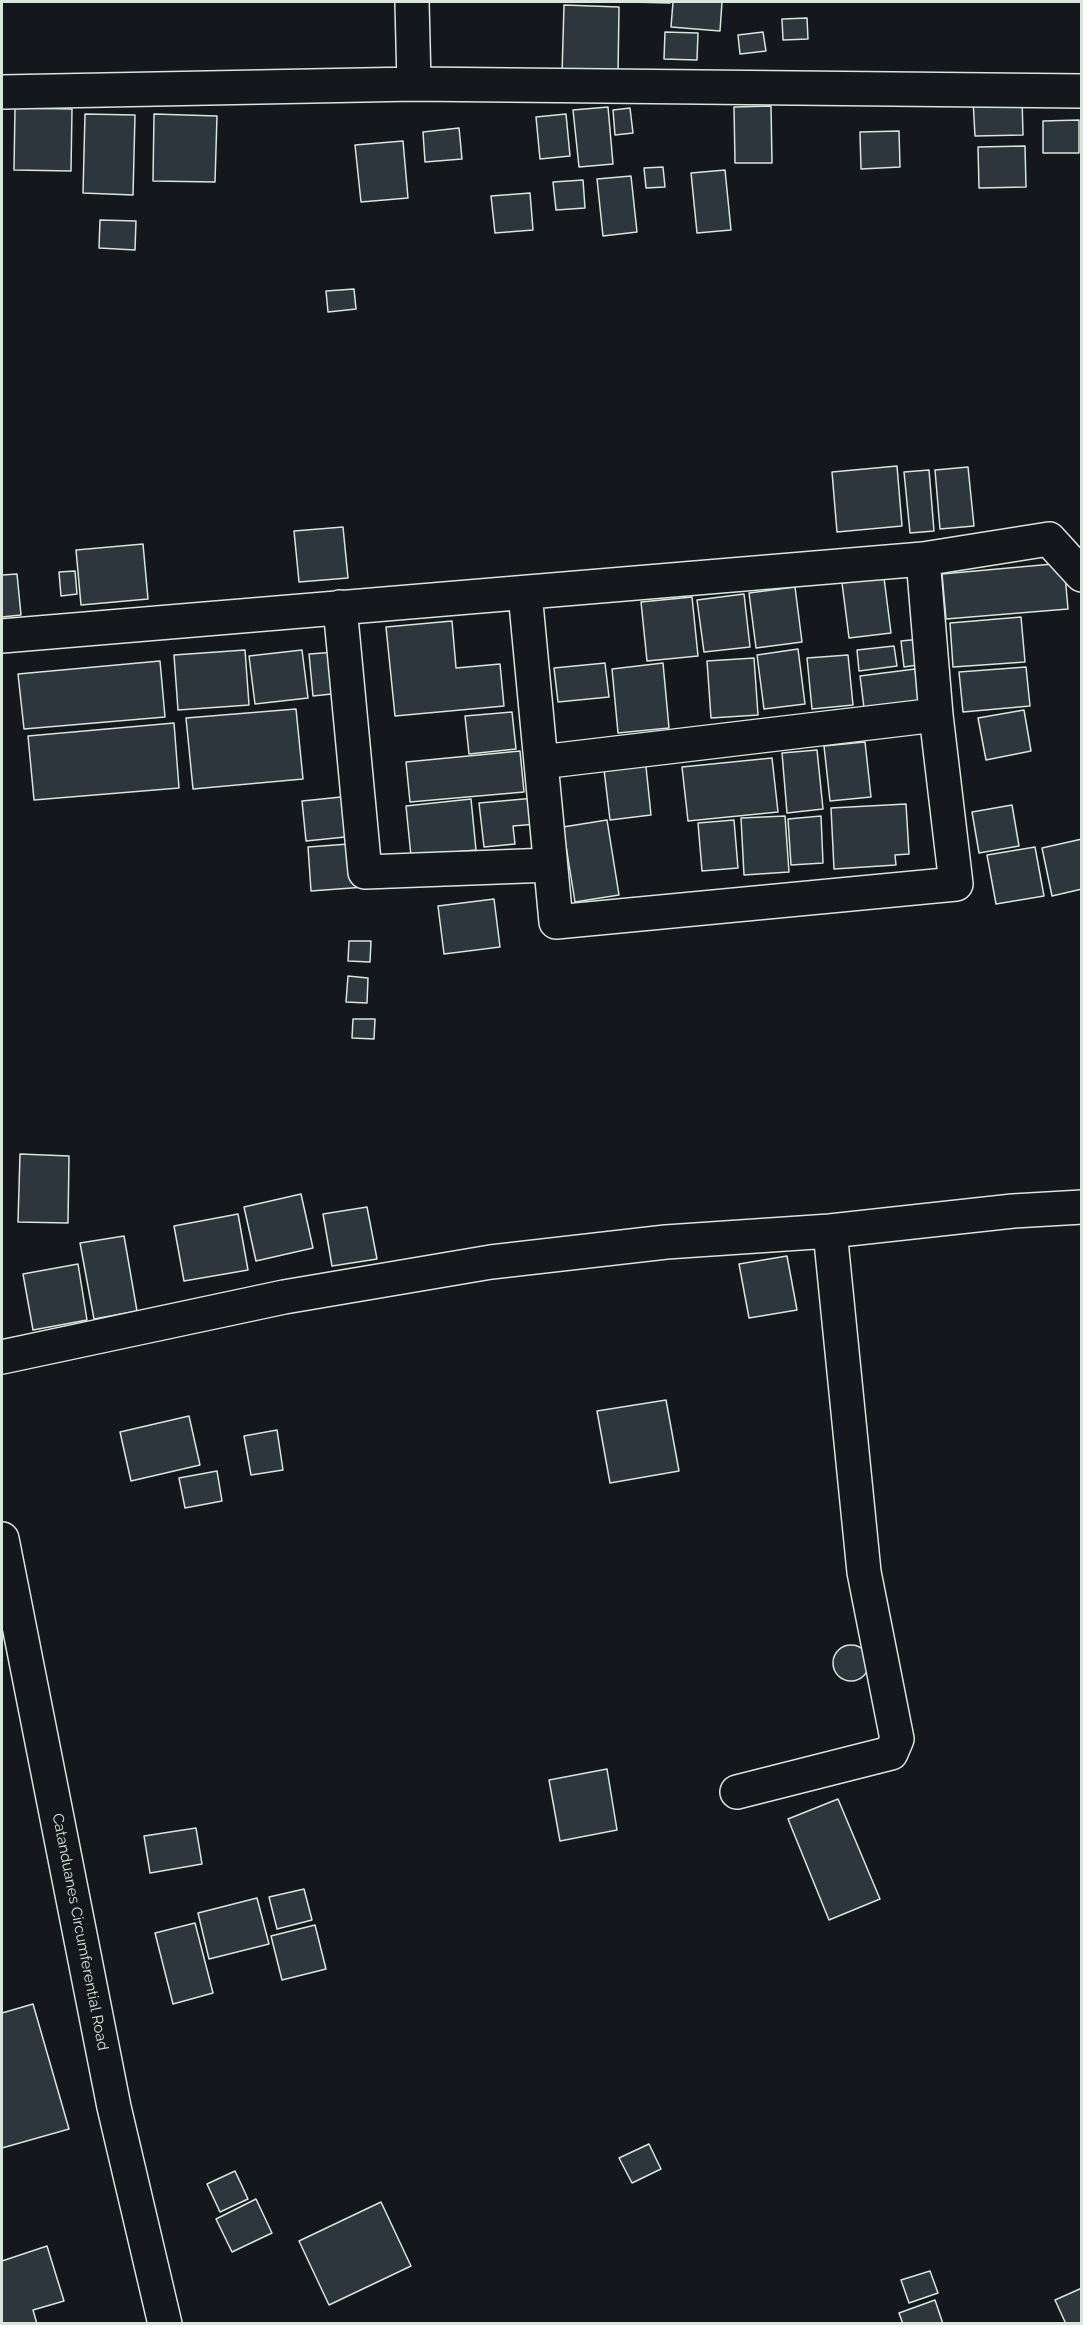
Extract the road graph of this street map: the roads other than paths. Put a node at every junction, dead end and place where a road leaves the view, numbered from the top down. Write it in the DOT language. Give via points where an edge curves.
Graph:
graph roads {
  1 [pos="412,2"];
  2 [pos="414,84"];
  3 [pos="1082,91"];
  4 [pos="2,92"];
  5 [pos="923,559"];
  6 [pos="1082,575"];
  7 [pos="525,593"];
  8 [pos="340,607"];
  9 [pos="2,636"];
  10 [pos="936,715"];
  11 [pos="541,762"];
  12 [pos="550,865"];
  13 [pos="1082,1207"];
  14 [pos="831,1231"];
  15 [pos="2,1357"];
  16 [pos="2,1539"];
  17 [pos="737,1792"];
  18 [pos="165,2324"];
  1 -- 2 [label="street"];
  2 -- 3 [label="street"];
  2 -- 4 [label="street"];
  5 -- 6 [label="street" via="1049,539"];
  5 -- 7 [label="street"];
  5 -- 10 [label="street"];
  7 -- 8 [label="street"];
  7 -- 11 [label="street"];
  8 -- 9 [label="street"];
  8 -- 12 [label="street" via="365,872"];
  10 -- 11 [label="street"];
  10 -- 12 [label="street" via="956,884 556,922"];
  11 -- 12 [label="street"];
  13 -- 14 [label="street"];
  14 -- 15 [label="street" via="666,1242 491,1262 284,1297"];
  14 -- 17 [label="street" via="864,1572 897,1739 891,1753"];
  16 -- 18 [label="street, Catanduanes Circumferential Road" via="117,2118"];
}
